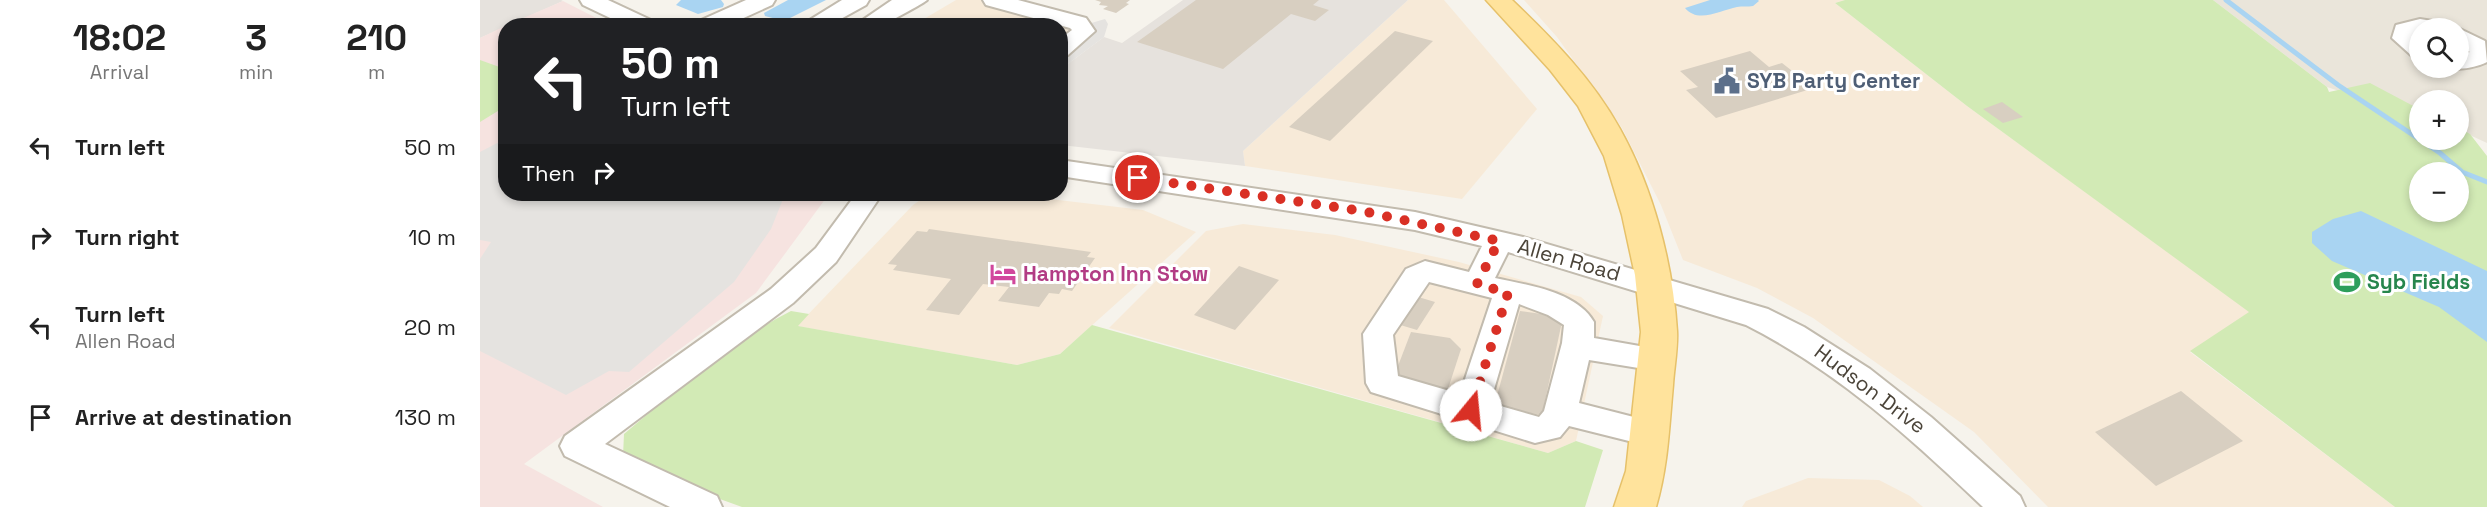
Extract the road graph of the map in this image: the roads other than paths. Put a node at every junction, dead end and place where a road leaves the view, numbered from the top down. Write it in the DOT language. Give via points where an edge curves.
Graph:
graph roads {
  1 [pos="591,0"];
  2 [pos="764,0"];
  3 [pos="858,0"];
  4 [pos="916,0"];
  5 [pos="994,0"];
  6 [pos="1498,0"];
  7 [pos="628,18"];
  8 [pos="732,18"];
  9 [pos="825,18"];
  10 [pos="878,18"];
  11 [pos="1060,18"];
  12 [pos="1068,20"];
  13 [pos="2409,29"];
  14 [pos="2469,41"];
  15 [pos="2409,43"];
  16 [pos="1068,44"];
  17 [pos="2473,63"];
  18 [pos="1068,169"];
  19 [pos="864,201"];
  20 [pos="1499,241"];
  21 [pos="1477,284"];
  22 [pos="1651,284"];
  23 [pos="1508,293"];
  24 [pos="1577,347"];
  25 [pos="1657,359"];
  26 [pos="1471,410"];
  27 [pos="1560,411"];
  28 [pos="1649,433"];
  29 [pos="704,507"];
  30 [pos="1635,507"];
  31 [pos="2007,507"];
  1 -- 7 [label="street"];
  2 -- 8 [label="street"];
  3 -- 9 [label="street"];
  4 -- 10 [label="street"];
  5 -- 11 [label="street"];
  6 -- 22 [label="main road" via="1563,67 1593,107 1616,148 1631,190"];
  12 -- 16 [label="street" via="1078,23 1084,31"];
  13 -- 15 [label="street" via="2404,30 2403,38"];
  14 -- 17 [label="street" via="2481,52"];
  18 -- 20 [label="street, Allen Road" via="1362,211"];
  19 -- 29 [label="street" via="826,255 782,296 577,446"];
  20 -- 21 [label="street"];
  20 -- 22 [label="street, Allen Road"];
  21 -- 23 [label="street"];
  21 -- 26 [label="street" via="1431,272 1420,273 1378,334 1377,342 1381,350 1380,378 1385,386"];
  22 -- 25 [label="main road" via="1659,333"];
  22 -- 31 [label="street, Hudson Drive" via="1757,317 1820,348 1916,420"];
  23 -- 24 [label="street" via="1571,313 1579,322"];
  23 -- 26 [label="street"];
  24 -- 25 [label="street"];
  24 -- 27 [label="street"];
  25 -- 28 [label="main road"];
  26 -- 27 [label="street" via="1546,430 1554,426"];
  27 -- 28 [label="street"];
  28 -- 30 [label="main road" via="1646,471"];
}
